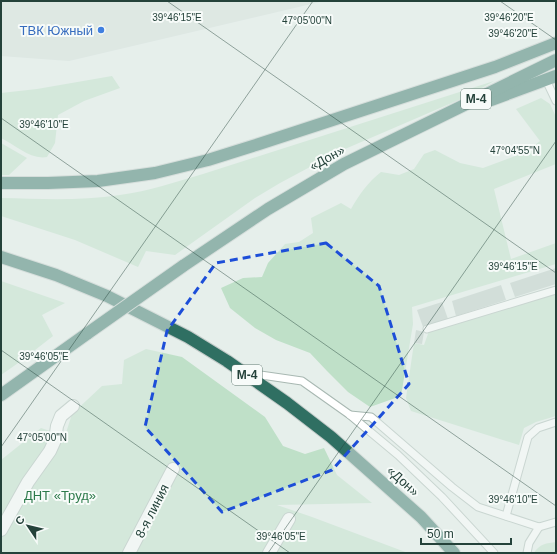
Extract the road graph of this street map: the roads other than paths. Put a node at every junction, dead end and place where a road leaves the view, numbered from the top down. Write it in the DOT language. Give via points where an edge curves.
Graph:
graph roads {
  1 [pos="556,43"];
  2 [pos="556,60"];
  3 [pos="551,78"];
  4 [pos="556,101"];
  5 [pos="395,139"];
  6 [pos="1,183"];
  7 [pos="1,257"];
  8 [pos="556,290"];
  9 [pos="427,329"];
  10 [pos="243,372"];
  11 [pos="1,395"];
  12 [pos="73,406"];
  13 [pos="350,415"];
  14 [pos="556,422"];
  15 [pos="173,469"];
  16 [pos="506,516"];
  17 [pos="289,519"];
  18 [pos="556,522"];
  19 [pos="539,527"];
  20 [pos="1,530"];
  21 [pos="129,553"];
  22 [pos="269,553"];
  23 [pos="454,553"];
  24 [pos="494,553"];
  25 [pos="527,553"];
  1 -- 6 [label="highway" via="488,70 208,160 155,173 98,181"];
  2 -- 5 [label="highway, «Дон» / М-4"];
  3 -- 4 [label="lane"];
  3 -- 5 [label="highway"];
  5 -- 11 [label="highway, «Дон» / М-4, bridge" via="344,164 268,209"];
  7 -- 10 [label="highway, «Дон» / М-4" via="56,275 107,296 188,337"];
  8 -- 9 [label="lane"];
  10 -- 13 [label="lane" via="302,381"];
  10 -- 23 [label="highway, «Дон» / М-4" via="331,437 421,516"];
  12 -- 20 [label="street" via="61,416 50,451 28,482"];
  13 -- 16 [label="lane" via="371,417 478,507"];
  13 -- 24 [label="lane" via="436,491"];
  14 -- 16 [label="lane" via="538,428 528,437"];
  15 -- 21 [label="street, 8-я линия"];
  16 -- 19 [label="lane"];
  17 -- 22 [label="street"];
  18 -- 19 [label="lane"];
  19 -- 25 [label="lane" via="529,543"];
}
